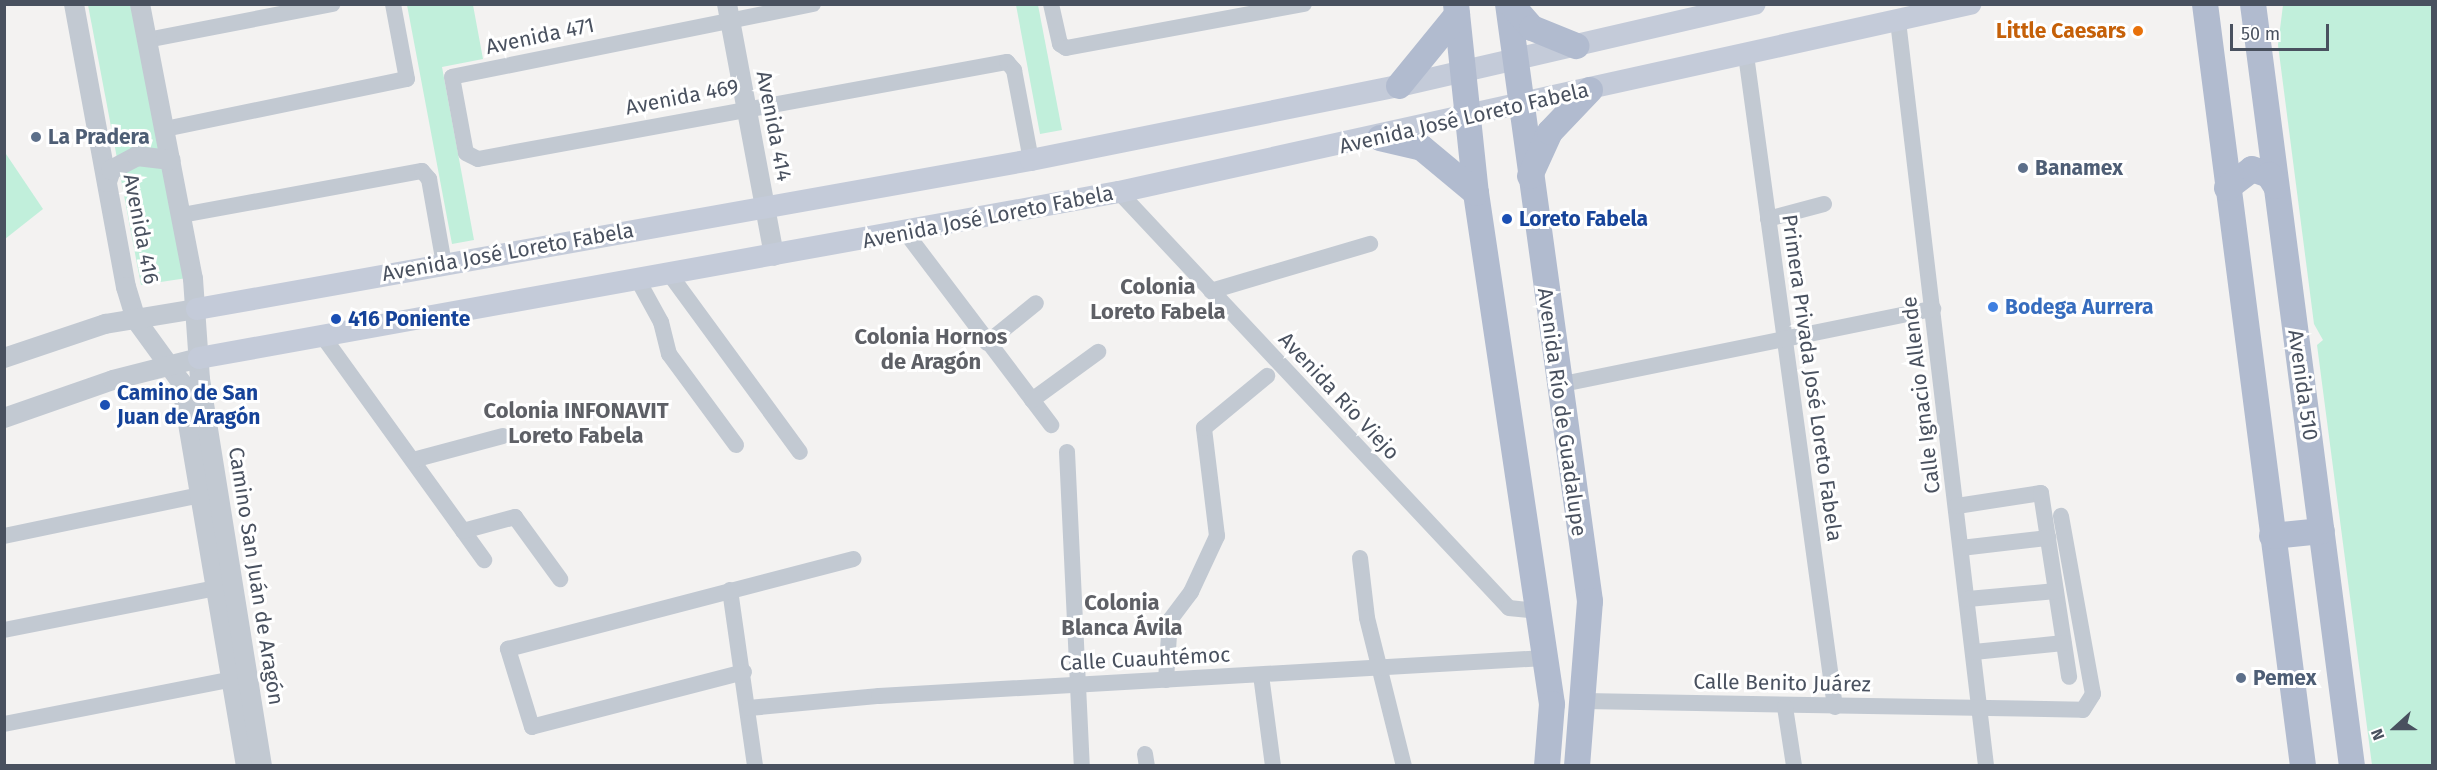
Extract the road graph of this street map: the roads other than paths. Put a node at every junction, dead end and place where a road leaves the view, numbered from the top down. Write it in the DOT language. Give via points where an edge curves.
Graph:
graph roads {
  1 [pos="74,4"];
  2 [pos="140,4"];
  3 [pos="333,4"];
  4 [pos="393,4"];
  5 [pos="813,4"];
  6 [pos="1051,4"];
  7 [pos="1304,4"];
  8 [pos="1509,4"];
  9 [pos="1755,4"];
  10 [pos="1970,4"];
  11 [pos="2188,4"];
  12 [pos="2265,4"];
  13 [pos="1457,10"];
  14 [pos="728,12"];
  15 [pos="2206,16"];
  16 [pos="2255,17"];
  17 [pos="1898,21"];
  18 [pos="147,40"];
  19 [pos="1576,45"];
  20 [pos="1746,55"];
  21 [pos="1514,59"];
  22 [pos="1463,70"];
  23 [pos="1399,86"];
  24 [pos="1590,90"];
  25 [pos="747,107"];
  26 [pos="1521,107"];
  27 [pos="1468,119"];
  28 [pos="165,129"];
  29 [pos="1380,138"];
  30 [pos="470,158"];
  31 [pos="171,160"];
  32 [pos="1031,160"];
  33 [pos="1529,179"];
  34 [pos="107,182"];
  35 [pos="2276,186"];
  36 [pos="2227,188"];
  37 [pos="1119,192"];
  38 [pos="1476,193"];
  39 [pos="1824,204"];
  40 [pos="765,206"];
  41 [pos="182,214"];
  42 [pos="1768,219"];
  43 [pos="906,232"];
  44 [pos="1370,244"];
  45 [pos="774,256"];
  46 [pos="444,264"];
  47 [pos="671,276"];
  48 [pos="639,282"];
  49 [pos="1211,291"];
  50 [pos="1036,303"];
  51 [pos="197,309"];
  52 [pos="1933,309"];
  53 [pos="136,320"];
  54 [pos="1783,337"];
  55 [pos="324,338"];
  56 [pos="987,344"];
  57 [pos="1098,352"];
  58 [pos="4,358"];
  59 [pos="199,358"];
  60 [pos="170,364"];
  61 [pos="1267,376"];
  62 [pos="1558,385"];
  63 [pos="1032,400"];
  64 [pos="4,418"];
  65 [pos="1051,425"];
  66 [pos="503,436"];
  67 [pos="736,445"];
  68 [pos="801,452"];
  69 [pos="1067,452"];
  70 [pos="413,460"];
  71 [pos="205,464"];
  72 [pos="200,495"];
  73 [pos="1957,506"];
  74 [pos="2061,516"];
  75 [pos="215,518"];
  76 [pos="463,531"];
  77 [pos="2322,531"];
  78 [pos="4,536"];
  79 [pos="2272,536"];
  80 [pos="2048,538"];
  81 [pos="1961,548"];
  82 [pos="853,558"];
  83 [pos="1360,558"];
  84 [pos="484,560"];
  85 [pos="561,579"];
  86 [pos="225,586"];
  87 [pos="730,590"];
  88 [pos="2056,591"];
  89 [pos="1968,599"];
  90 [pos="1537,611"];
  91 [pos="4,630"];
  92 [pos="2064,643"];
  93 [pos="1974,652"];
  94 [pos="1545,658"];
  95 [pos="1377,666"];
  96 [pos="744,672"];
  97 [pos="1261,675"];
  98 [pos="2069,677"];
  99 [pos="232,679"];
  100 [pos="1166,680"];
  101 [pos="1077,686"];
  102 [pos="1584,701"];
  103 [pos="1785,707"];
  104 [pos="1835,707"];
  105 [pos="749,708"];
  106 [pos="1980,708"];
  107 [pos="247,721"];
  108 [pos="4,724"];
  109 [pos="246,765"];
  110 [pos="262,765"];
  111 [pos="755,765"];
  112 [pos="1082,765"];
  113 [pos="1273,765"];
  114 [pos="1404,765"];
  115 [pos="1547,765"];
  116 [pos="1576,765"];
  117 [pos="1794,765"];
  118 [pos="1986,765"];
  119 [pos="2303,765"];
  120 [pos="2352,765"];
  1 -- 34 [label="street, Avenida 416"];
  2 -- 18 [label="street, Avenida 416"];
  3 -- 18 [label="street"];
  4 -- 28 [label="street" via="407,80"];
  5 -- 14 [label="street, Avenida 471"];
  6 -- 7 [label="street" via="1062,47"];
  8 -- 19 [label="main road" via="1532,28"];
  8 -- 21 [label="main road, Avenida Río de Guadalupe"];
  9 -- 19 [label="main road, Avenida José Loreto Fabela"];
  10 -- 17 [label="main road, Avenida José Loreto Fabela"];
  11 -- 15 [label="main road"];
  12 -- 16 [label="main road"];
  13 -- 22 [label="main road"];
  13 -- 23 [label="main road"];
  14 -- 25 [label="street, Avenida 414"];
  14 -- 30 [label="street, Avenida 471" via="452,77"];
  15 -- 36 [label="main road"];
  16 -- 35 [label="main road, Avenida 510"];
  17 -- 20 [label="main road, Avenida José Loreto Fabela"];
  17 -- 52 [label="street, Calle Ignacio Allende"];
  18 -- 28 [label="street, Avenida 416"];
  19 -- 21 [label="main road, Avenida José Loreto Fabela"];
  20 -- 24 [label="main road, Avenida José Loreto Fabela"];
  20 -- 42 [label="street, Primera Privada José Loreto Fabela"];
  21 -- 22 [label="main road, Avenida José Loreto Fabela"];
  21 -- 26 [label="main road, Avenida Río de Guadalupe"];
  22 -- 23 [label="main road, Avenida José Loreto Fabela"];
  22 -- 27 [label="main road"];
  23 -- 32 [label="main road, Avenida José Loreto Fabela"];
  24 -- 26 [label="main road, Avenida José Loreto Fabela"];
  24 -- 33 [label="main road" via="1550,132"];
  25 -- 30 [label="street, Avenida 469"];
  25 -- 32 [label="street, Avenida 469" via="1010,63"];
  25 -- 40 [label="street, Avenida 414"];
  26 -- 27 [label="main road, Avenida José Loreto Fabela"];
  26 -- 33 [label="main road, Avenida Río de Guadalupe"];
  27 -- 29 [label="main road, Avenida José Loreto Fabela"];
  27 -- 38 [label="main road"];
  28 -- 31 [label="street, Avenida 416"];
  29 -- 37 [label="main road, Avenida José Loreto Fabela"];
  29 -- 38 [label="main road" via="1422,148"];
  31 -- 34 [label="street" via="137,156 111,170"];
  31 -- 41 [label="street, Avenida 416"];
  32 -- 40 [label="main road, Avenida José Loreto Fabela"];
  33 -- 62 [label="main road, Avenida Río de Guadalupe"];
  34 -- 53 [label="street, Avenida 416"];
  35 -- 36 [label="main road" via="2269,175 2252,169"];
  35 -- 77 [label="main road, Avenida 510"];
  36 -- 79 [label="main road"];
  37 -- 43 [label="main road, Avenida José Loreto Fabela"];
  37 -- 49 [label="street, Avenida Río Viejo"];
  38 -- 90 [label="main road"];
  39 -- 42 [label="street"];
  40 -- 45 [label="street, Avenida 414"];
  40 -- 46 [label="main road, Avenida José Loreto Fabela"];
  41 -- 46 [label="street" via="425,172"];
  41 -- 51 [label="street, Avenida 416"];
  42 -- 54 [label="street, Primera Privada José Loreto Fabela"];
  43 -- 45 [label="main road, Avenida José Loreto Fabela"];
  43 -- 56 [label="street"];
  44 -- 49 [label="street"];
  45 -- 47 [label="main road, Avenida José Loreto Fabela"];
  46 -- 51 [label="main road, Avenida José Loreto Fabela"];
  47 -- 48 [label="main road, Avenida José Loreto Fabela"];
  47 -- 68 [label="street"];
  48 -- 55 [label="main road, Avenida José Loreto Fabela"];
  48 -- 67 [label="street" via="661,322 669,354"];
  49 -- 90 [label="street, Avenida Río Viejo" via="1509,608"];
  50 -- 56 [label="street"];
  51 -- 53 [label="street, Avenida José Loreto Fabela"];
  51 -- 59 [label="street, Avenida 416"];
  52 -- 54 [label="street"];
  52 -- 73 [label="street, Calle Ignacio Allende"];
  53 -- 58 [label="street, Avenida José Loreto Fabela" via="105,324"];
  53 -- 60 [label="street, Camino San Juán de Aragón"];
  54 -- 62 [label="street"];
  54 -- 104 [label="street, Primera Privada José Loreto Fabela"];
  55 -- 59 [label="main road, Avenida José Loreto Fabela"];
  55 -- 70 [label="street"];
  56 -- 63 [label="street"];
  57 -- 63 [label="street"];
  59 -- 60 [label="street, Avenida José Loreto Fabela"];
  59 -- 71 [label="street, Camino San Juán de Aragón"];
  60 -- 64 [label="street, Avenida José Loreto Fabela"];
  60 -- 71 [label="street, Camino San Juán de Aragón" via="181,382"];
  61 -- 100 [label="street" via="1204,428 1216,536 1191,592 1170,620"];
  62 -- 102 [label="main road, Avenida Río de Guadalupe" via="1590,601"];
  63 -- 65 [label="street"];
  66 -- 70 [label="street"];
  69 -- 101 [label="street"];
  70 -- 76 [label="street"];
  71 -- 72 [label="street, Camino San Juán de Aragón"];
  71 -- 75 [label="street, Camino San Juán de Aragón"];
  72 -- 75 [label="street, Camino San Juán de Aragón"];
  72 -- 78 [label="street"];
  73 -- 80 [label="street" via="2042,493"];
  73 -- 81 [label="street, Calle Ignacio Allende"];
  74 -- 106 [label="street, Calle Benito Juárez" via="2092,701 2076,711"];
  75 -- 86 [label="street, Camino San Juán de Aragón"];
  76 -- 84 [label="street"];
  76 -- 85 [label="street" via="515,517"];
  77 -- 79 [label="main road"];
  77 -- 120 [label="main road, Avenida 510"];
  79 -- 119 [label="main road"];
  80 -- 81 [label="street"];
  80 -- 88 [label="street"];
  81 -- 89 [label="street, Calle Ignacio Allende"];
  82 -- 87 [label="street"];
  83 -- 95 [label="street"];
  86 -- 91 [label="street"];
  86 -- 99 [label="street, Camino San Juán de Aragón"];
  86 -- 107 [label="street, Camino San Juán de Aragón"];
  87 -- 96 [label="street"];
  87 -- 96 [label="street" via="509,646 532,727"];
  88 -- 89 [label="street"];
  88 -- 92 [label="street"];
  89 -- 93 [label="street, Calle Ignacio Allende"];
  90 -- 94 [label="main road"];
  92 -- 93 [label="street"];
  92 -- 98 [label="street"];
  93 -- 106 [label="street, Calle Ignacio Allende"];
  94 -- 95 [label="street, Calle Cuauhtémoc"];
  94 -- 115 [label="main road" via="1552,704"];
  95 -- 97 [label="street, Calle Cuauhtémoc"];
  95 -- 114 [label="street"];
  96 -- 105 [label="street"];
  97 -- 100 [label="street, Calle Cuauhtémoc"];
  97 -- 113 [label="street"];
  99 -- 107 [label="street, Camino San Juán de Aragón"];
  99 -- 108 [label="street"];
  100 -- 101 [label="street, Calle Cuauhtémoc"];
  101 -- 105 [label="street, Calle Cuauhtémoc"];
  101 -- 112 [label="street"];
  102 -- 103 [label="street, Calle Benito Juárez"];
  102 -- 116 [label="main road, Avenida Río de Guadalupe"];
  103 -- 104 [label="street, Calle Benito Juárez"];
  103 -- 117 [label="street"];
  104 -- 106 [label="street, Calle Benito Juárez"];
  105 -- 111 [label="street"];
  106 -- 118 [label="street, Calle Ignacio Allende"];
  107 -- 109 [label="street, Camino San Juán de Aragón"];
  107 -- 110 [label="street, Camino San Juán de Aragón"];
}
